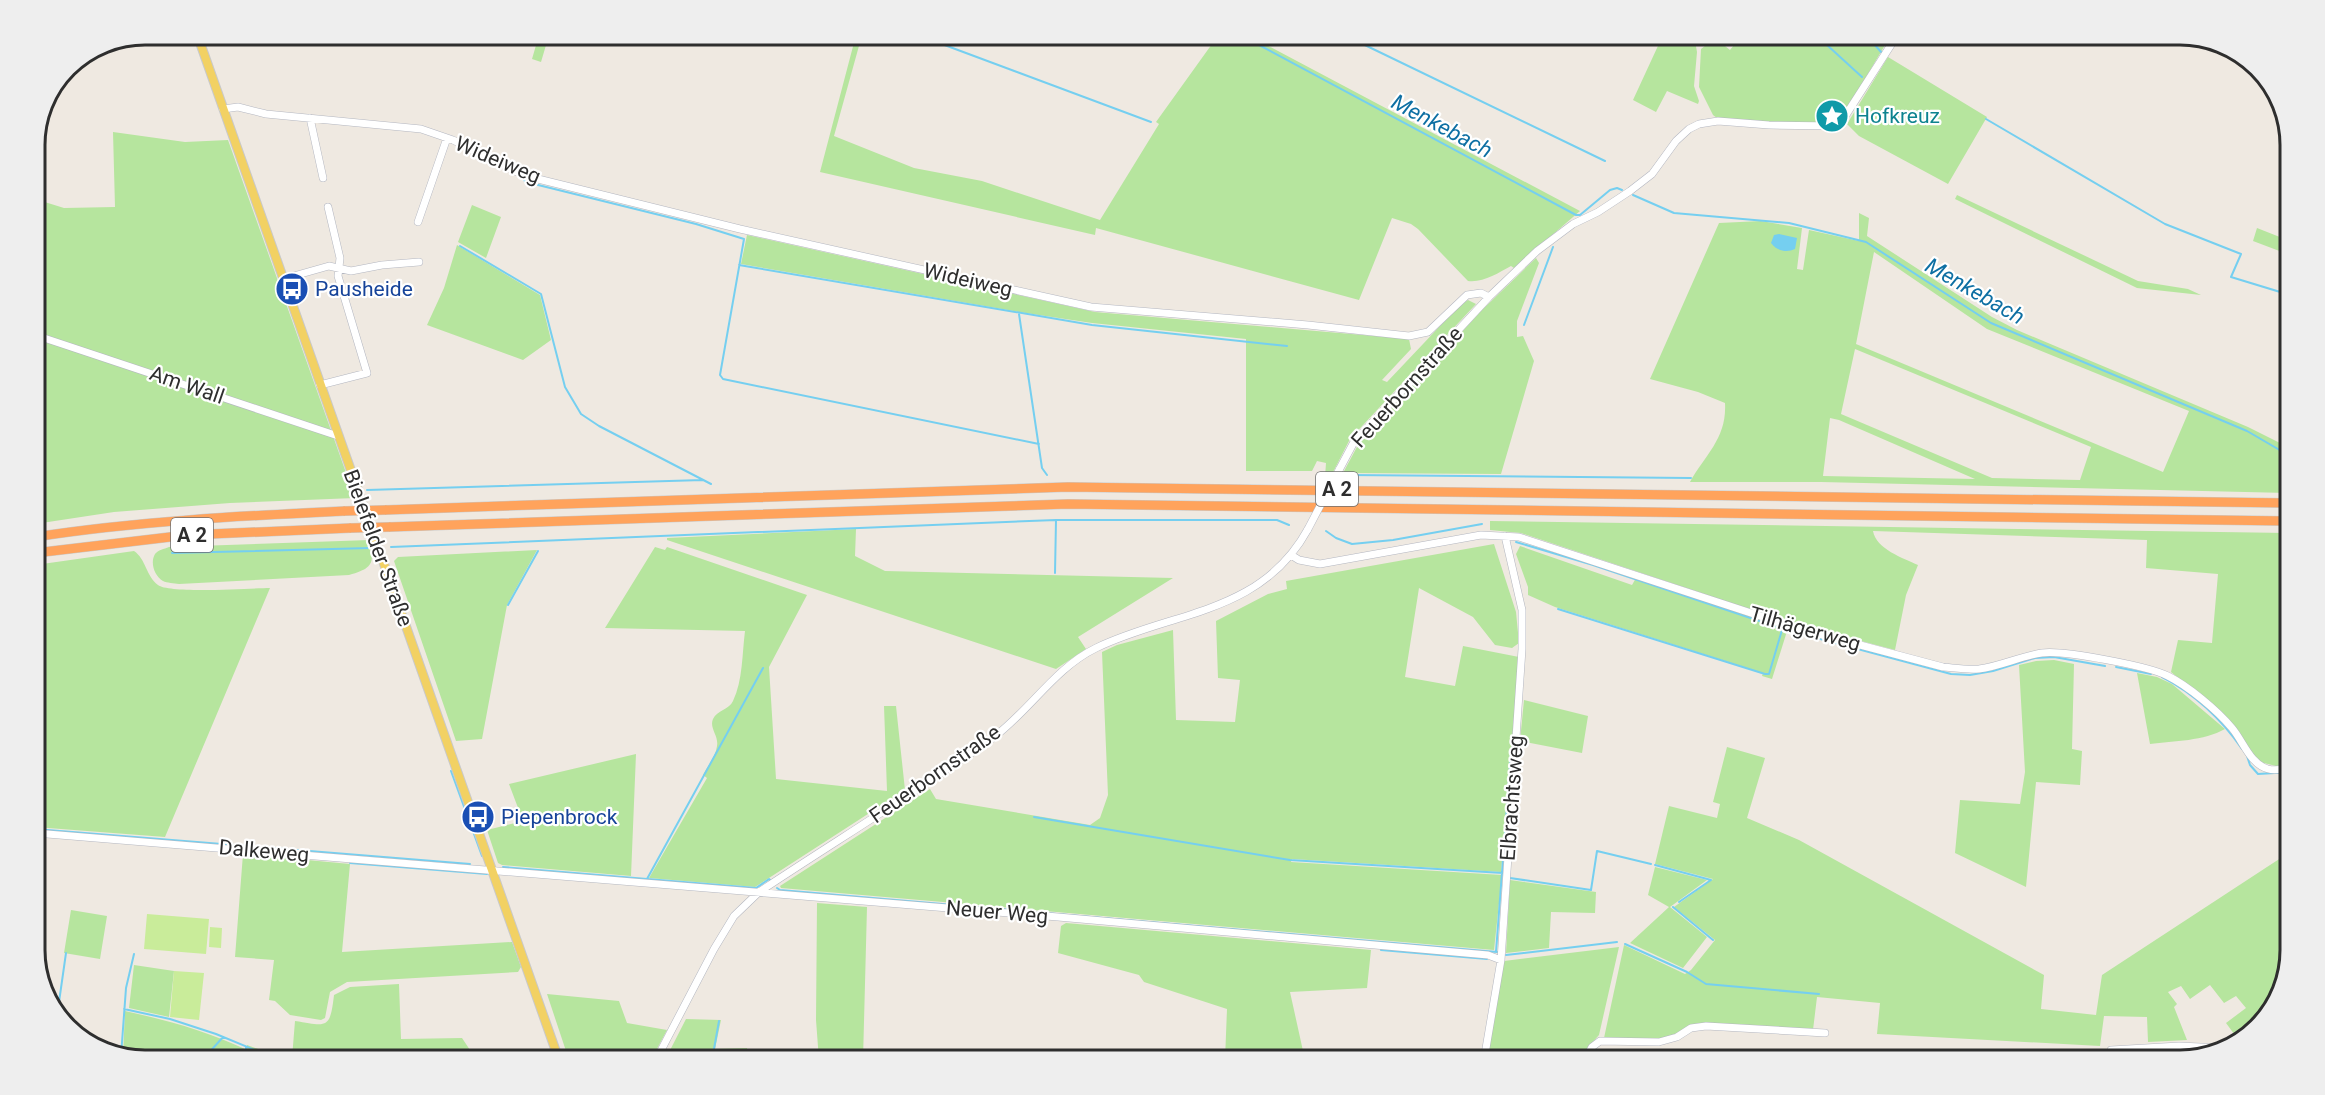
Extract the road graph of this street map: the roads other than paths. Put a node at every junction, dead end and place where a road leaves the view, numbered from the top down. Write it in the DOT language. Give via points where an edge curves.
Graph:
graph roads {
  1 [pos="201,45"];
  2 [pos="1891,45"];
  3 [pos="223,109"];
  4 [pos="310,118"];
  5 [pos="447,138"];
  6 [pos="323,178"];
  7 [pos="328,207"];
  8 [pos="417,222"];
  9 [pos="419,262"];
  10 [pos="339,268"];
  11 [pos="283,279"];
  12 [pos="1489,297"];
  13 [pos="45,338"];
  14 [pos="320,385"];
  15 [pos="338,436"];
  16 [pos="2280,504"];
  17 [pos="2280,521"];
  18 [pos="45,535"];
  19 [pos="1505,536"];
  20 [pos="45,552"];
  21 [pos="1291,555"];
  22 [pos="2280,769"];
  23 [pos="45,834"];
  24 [pos="492,870"];
  25 [pos="759,892"];
  26 [pos="1501,960"];
  27 [pos="1825,1033"];
  28 [pos="2205,1047"];
  29 [pos="555,1050"];
  30 [pos="661,1050"];
  31 [pos="1486,1050"];
  32 [pos="1590,1050"];
  33 [pos="2111,1050"];
  1 -- 3 [label="main road, Bielefelder Straße"];
  2 -- 12 [label="street, Feuerbornstraße" via="1838,124 1699,124 1676,141 1652,174 1615,202 1556,235"];
  3 -- 4 [label="street, Wideiweg"];
  3 -- 11 [label="main road, Bielefelder Straße"];
  4 -- 5 [label="street, Wideiweg" via="421,129"];
  4 -- 6 [label="street"];
  5 -- 8 [label="street, Wideiweg"];
  5 -- 12 [label="street, Wideiweg" via="538,179 1091,308 1409,336 1428,332 1467,295 1481,292"];
  7 -- 10 [label="street"];
  9 -- 10 [label="street" via="351,271"];
  10 -- 11 [label="street" via="328,266"];
  10 -- 14 [label="street" via="366,373"];
  11 -- 14 [label="main road, Bielefelder Straße"];
  12 -- 21 [label="street, Feuerbornstraße, bridge" via="1354,442"];
  13 -- 15 [label="street, Am Wall"];
  14 -- 15 [label="main road, Bielefelder Straße"];
  15 -- 24 [label="main road, Bielefelder Straße"];
  16 -- 18 [label="highway, A 2, bridge" via="1068,487 229,516"];
  17 -- 20 [label="highway, A 2, bridge" via="1068,504 187,535"];
  19 -- 21 [label="street, Tilhägerweg" via="1481,535 1320,564"];
  19 -- 22 [label="street, Tilhägerweg" via="1519,537 1800,630 1943,667 1980,669 2044,653 2159,672 2214,710 2259,764"];
  19 -- 26 [label="street, Elbrachtsweg" via="1522,610 1522,649"];
  21 -- 25 [label="street, Feuerbornstraße" via="1228,602 1093,649 1057,675 995,737"];
  23 -- 24 [label="street, Dalkeweg"];
  24 -- 25 [label="street, Neuer Weg"];
  24 -- 29 [label="main road, Bielefelder Straße"];
  25 -- 26 [label="street, Neuer Weg" via="1453,952"];
  25 -- 30 [label="street, Feuerbornstraße" via="734,916"];
  26 -- 31 [label="street, Elbrachtsweg"];
  27 -- 32 [label="street" via="1706,1026 1659,1042 1600,1041"];
  28 -- 33 [label="street"];
}
